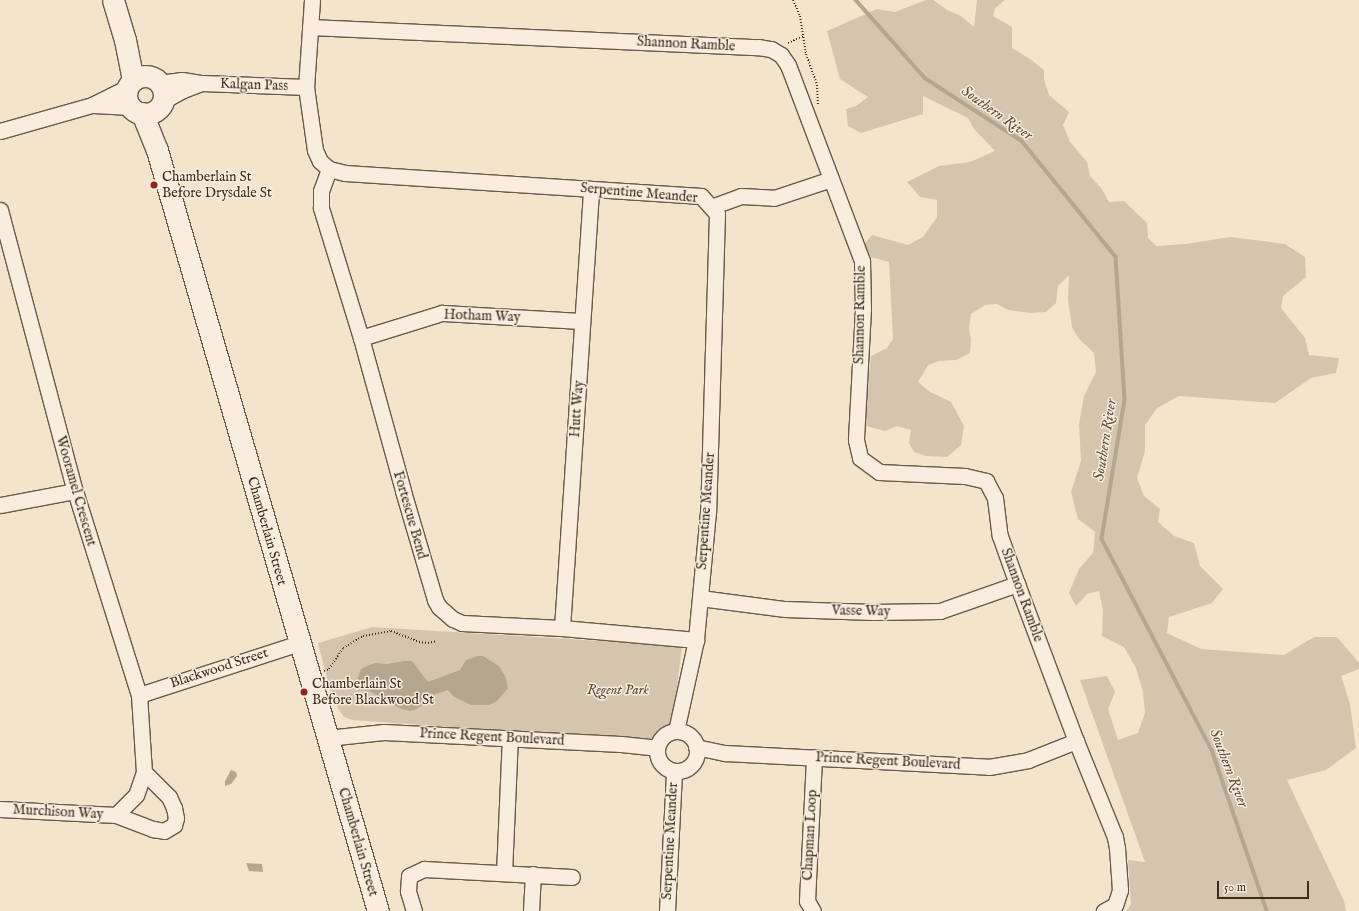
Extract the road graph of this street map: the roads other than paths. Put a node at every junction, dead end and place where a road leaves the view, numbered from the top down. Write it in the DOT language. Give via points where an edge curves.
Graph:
graph roads {
  1 [pos="113,0"];
  2 [pos="312,0"];
  3 [pos="310,27"];
  4 [pos="306,87"];
  5 [pos="145,95"];
  6 [pos="92,105"];
  7 [pos="0,131"];
  8 [pos="329,169"];
  9 [pos="831,179"];
  10 [pos="591,189"];
  11 [pos="711,207"];
  12 [pos="0,210"];
  13 [pos="582,321"];
  14 [pos="361,338"];
  15 [pos="75,491"];
  16 [pos="0,505"];
  17 [pos="1017,584"];
  18 [pos="700,598"];
  19 [pos="562,628"];
  20 [pos="696,640"];
  21 [pos="299,643"];
  22 [pos="139,695"];
  23 [pos="676,732"];
  24 [pos="327,738"];
  25 [pos="510,738"];
  26 [pos="1076,741"];
  27 [pos="696,747"];
  28 [pos="657,748"];
  29 [pos="814,757"];
  30 [pos="674,771"];
  31 [pos="144,772"];
  32 [pos="0,809"];
  33 [pos="116,815"];
  34 [pos="504,873"];
  35 [pos="533,874"];
  36 [pos="572,877"];
  37 [pos="1110,908"];
  38 [pos="378,911"];
  39 [pos="414,911"];
  40 [pos="531,911"];
  41 [pos="667,911"];
  42 [pos="813,911"];
  1 -- 5 [label="main road, Chamberlain Street"];
  2 -- 3 [label="street"];
  3 -- 4 [label="street"];
  3 -- 9 [label="street, Shannon Ramble" via="765,48 781,55 788,64"];
  4 -- 5 [label="street, Kalgan Pass" via="182,80"];
  4 -- 8 [label="street" via="315,150 320,161"];
  5 -- 6 [label="street"];
  5 -- 6 [label="street"];
  5 -- 21 [label="main road, Chamberlain Street" via="157,150"];
  6 -- 7 [label="street"];
  8 -- 10 [label="street, Serpentine Meander" via="345,173"];
  8 -- 14 [label="street, Fortescue Bend" via="321,192 321,208"];
  9 -- 11 [label="street" via="774,198 741,196"];
  9 -- 17 [label="street, Shannon Ramble" via="862,261 863,310 856,440 860,458 879,472 965,476 986,481 995,498 1000,536"];
  10 -- 11 [label="street, Serpentine Meander" via="701,196"];
  10 -- 13 [label="street, Hutt Way"];
  11 -- 18 [label="street, Serpentine Meander" via="717,214 717,229 708,512"];
  12 -- 15 [label="street, Wooramel Crescent"];
  13 -- 14 [label="street, Hotham Way" via="442,313"];
  13 -- 19 [label="street, Hutt Way"];
  14 -- 19 [label="street, Fortescue Bend" via="403,491 439,607 462,623"];
  15 -- 16 [label="street"];
  15 -- 22 [label="street, Wooramel Crescent"];
  17 -- 18 [label="street, Vasse Way" via="940,611 785,609"];
  17 -- 26 [label="street, Shannon Ramble"];
  18 -- 20 [label="street, Serpentine Meander"];
  19 -- 20 [label="street, Fortescue Bend"];
  20 -- 23 [label="street, Serpentine Meander"];
  21 -- 22 [label="street, Blackwood Street"];
  21 -- 24 [label="main road, Chamberlain Street"];
  22 -- 31 [label="street, Wooramel Crescent"];
  23 -- 27 [label="street" via="690,736"];
  23 -- 28 [label="street" via="664,736"];
  24 -- 25 [label="street, Prince Regent Boulevard" via="384,732"];
  24 -- 38 [label="main road, Chamberlain Street"];
  25 -- 28 [label="street, Prince Regent Boulevard"];
  25 -- 34 [label="street"];
  26 -- 29 [label="street, Prince Regent Boulevard" via="1028,760 989,767"];
  26 -- 37 [label="street, Shannon Ramble" via="1117,848 1120,890"];
  27 -- 29 [label="street, Prince Regent Boulevard" via="725,753"];
  27 -- 30 [label="street" via="693,762 685,770"];
  28 -- 30 [label="street" via="661,764"];
  29 -- 42 [label="street, Chapman Loop" via="807,901"];
  30 -- 41 [label="street, Serpentine Meander"];
  31 -- 33 [label="street, Murchison Way" via="136,795"];
  31 -- 33 [label="street, Murchison Way" via="169,797 176,818 174,825 164,831 158,830"];
  32 -- 33 [label="street, Murchison Way"];
  34 -- 35 [label="street"];
  34 -- 39 [label="street" via="424,869 409,876 408,891"];
  35 -- 36 [label="street"];
  35 -- 40 [label="street"];
}
